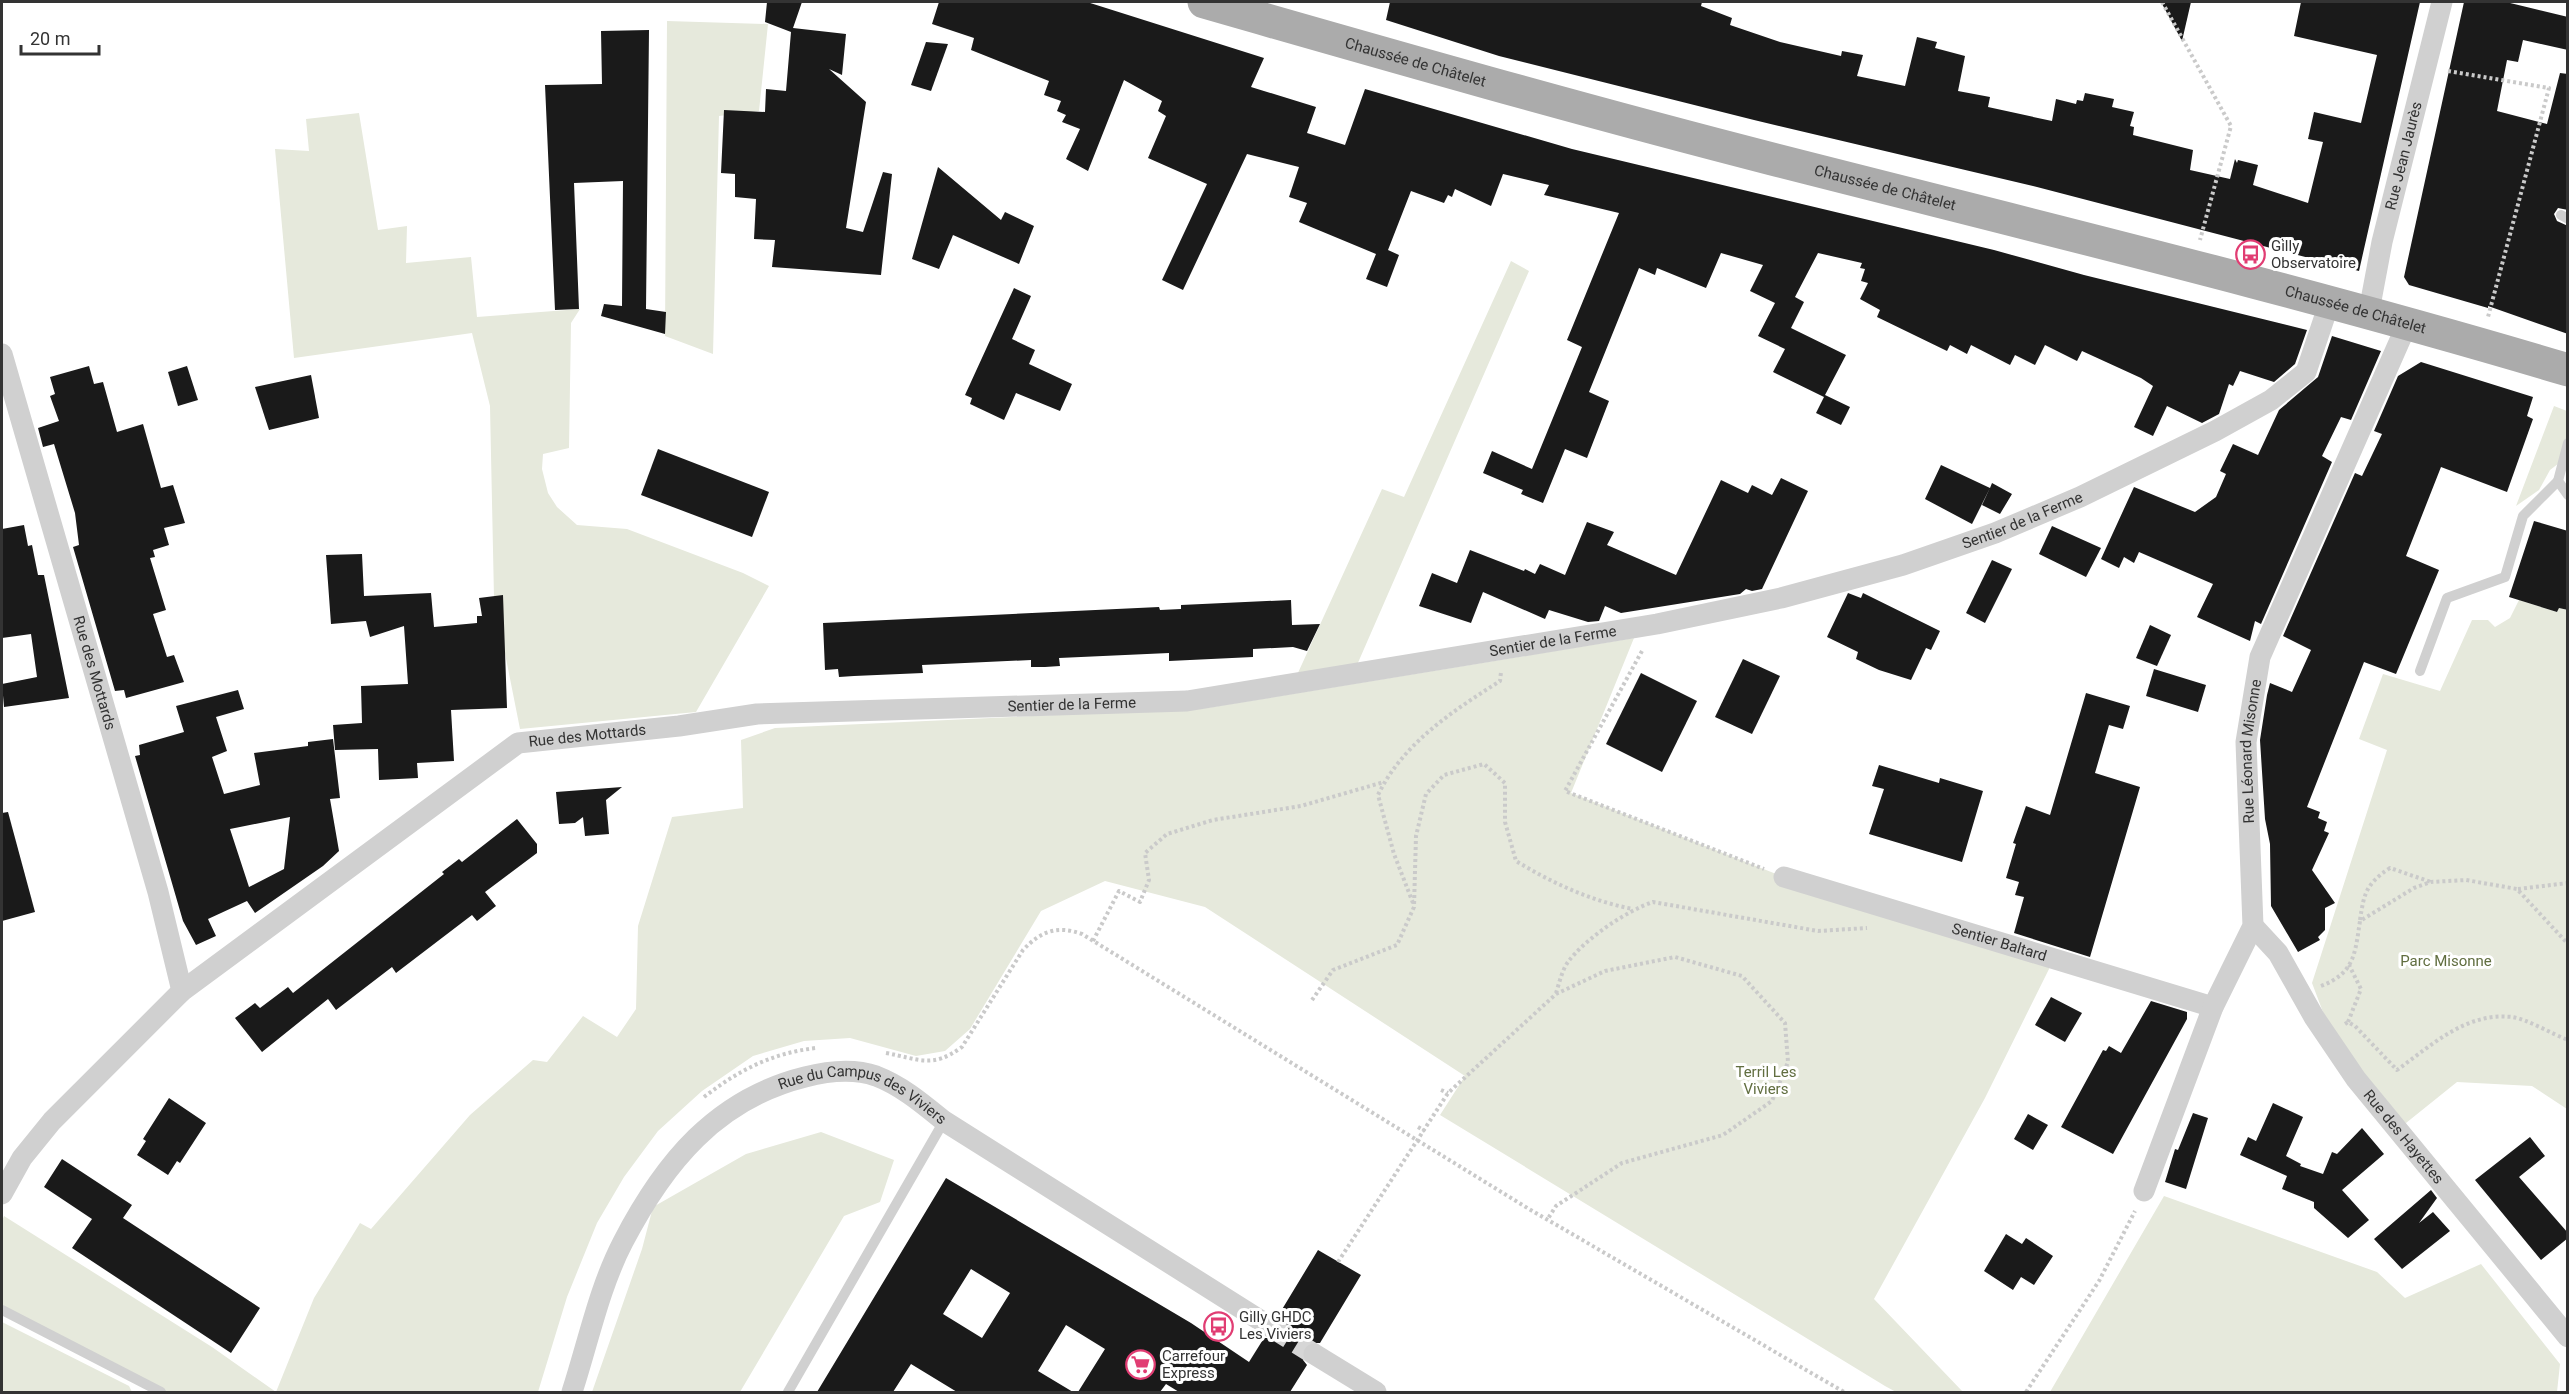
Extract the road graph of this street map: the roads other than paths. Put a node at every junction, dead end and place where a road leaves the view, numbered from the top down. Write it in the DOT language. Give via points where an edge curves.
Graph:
graph roads {
  1 [pos="1204,2"];
  2 [pos="2442,2"];
  3 [pos="2330,301"];
  4 [pos="2369,311"];
  5 [pos="2408,322"];
  6 [pos="2,354"];
  7 [pos="2568,370"];
  8 [pos="2568,443"];
  9 [pos="2558,481"];
  10 [pos="2568,495"];
  11 [pos="2420,671"];
  12 [pos="679,726"];
  13 [pos="1784,877"];
  14 [pos="2253,926"];
  15 [pos="182,991"];
  16 [pos="2213,1007"];
  17 [pos="944,1121"];
  18 [pos="2144,1191"];
  19 [pos="2,1194"];
  20 [pos="2,1310"];
  21 [pos="1271,1328"];
  22 [pos="2568,1337"];
  23 [pos="1314,1354"];
  24 [pos="161,1392"];
  25 [pos="572,1392"];
  26 [pos="788,1392"];
  27 [pos="1376,1392"];
  1 -- 3 [label="main road, Chaussée de Châtelet" via="1590,111"];
  2 -- 4 [label="street, Rue Jean Jaurès" via="2382,242"];
  3 -- 4 [label="main road, Chaussée de Châtelet"];
  3 -- 12 [label="street, Sentier de la Ferme" via="2306,372 2271,400 2215,431 2091,492 1995,533 1903,565 1781,598 1657,624 1187,701 757,714"];
  4 -- 5 [label="main road, Chaussée de Châtelet"];
  5 -- 7 [label="main road, Chaussée de Châtelet"];
  5 -- 14 [label="street, Rue Léonard Misonne" via="2260,657 2246,742"];
  6 -- 15 [label="street, Rue des Mottards" via="158,892"];
  8 -- 9 [label="lane"];
  9 -- 10 [label="lane"];
  9 -- 11 [label="lane" via="2523,516 2505,577 2447,598"];
  12 -- 15 [label="street, Rue des Mottards" via="518,743"];
  13 -- 16 [label="street, Sentier Baltard"];
  14 -- 16 [label="street, Rue Léonard Misonne"];
  14 -- 22 [label="street, Rue des Hayettes" via="2278,953 2356,1079"];
  15 -- 19 [label="street, Rue des Mottards" via="52,1120 22,1158"];
  16 -- 18 [label="street, Rue Léonard Misonne"];
  17 -- 21 [label="street, Rue du Campus des Viviers"];
  17 -- 25 [label="street, Rue du Campus des Viviers" via="905,1090 875,1076 852,1071 825,1072 778,1084 736,1104 702,1131 670,1167 622,1243"];
  17 -- 26 [label="lane"];
  20 -- 24 [label="lane"];
  23 -- 27 [label="street"];
}
